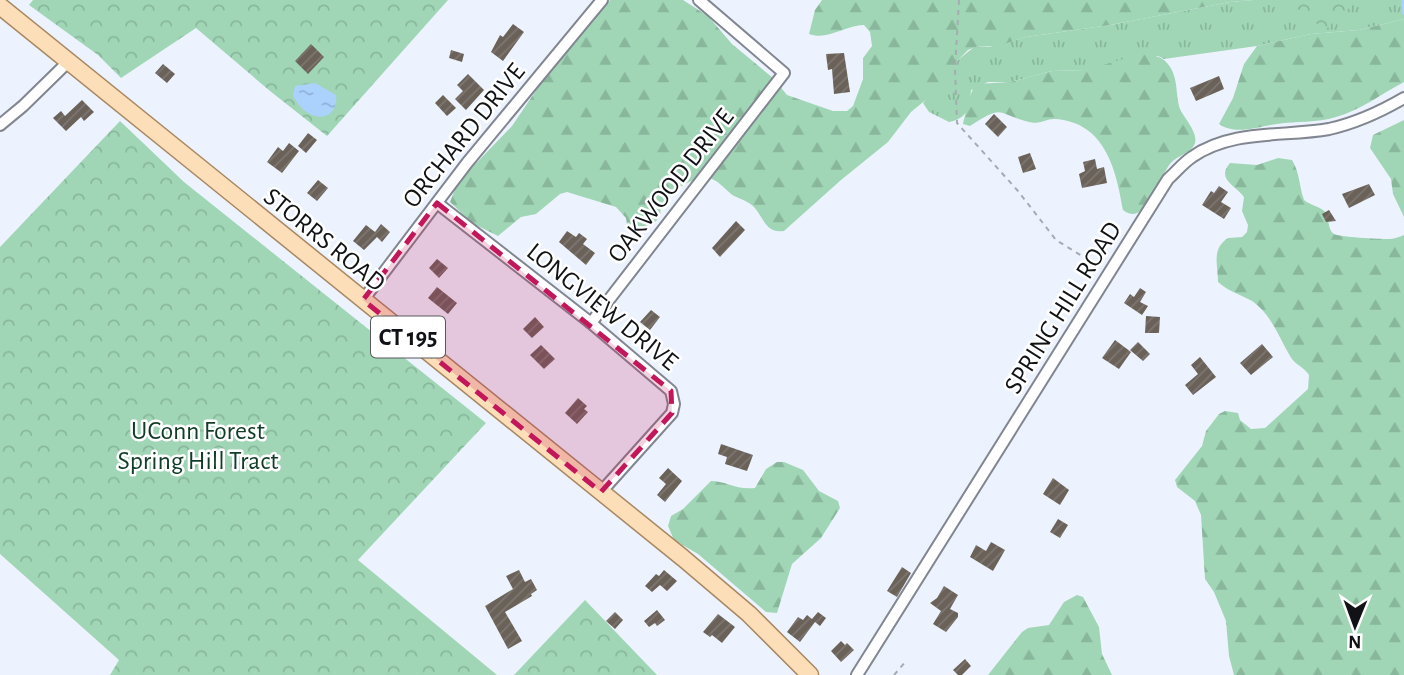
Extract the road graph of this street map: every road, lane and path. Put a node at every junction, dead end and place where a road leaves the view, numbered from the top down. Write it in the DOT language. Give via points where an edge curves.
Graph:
graph roads {
  1 [pos="602,0"];
  2 [pos="699,0"];
  3 [pos="959,0"];
  4 [pos="0,6"];
  5 [pos="68,61"];
  6 [pos="1404,98"];
  7 [pos="0,125"];
  8 [pos="437,203"];
  9 [pos="1104,282"];
  10 [pos="363,300"];
  11 [pos="591,323"];
  12 [pos="601,492"];
  13 [pos="906,660"];
  14 [pos="810,675"];
  15 [pos="857,675"];
  16 [pos="894,675"];
  1 -- 8 [label="street, ORCHARD DRIVE"];
  2 -- 11 [label="street, OAKWOOD DRIVE" via="784,74"];
  3 -- 9 [label="path" via="957,122 1056,240 1082,256"];
  4 -- 5 [label="main road, STORRS ROAD / CT 195"];
  5 -- 7 [label="street"];
  5 -- 10 [label="main road, STORRS ROAD / CT 195"];
  6 -- 9 [label="street, SPRING HILL ROAD" via="1352,123 1243,137 1191,157 1168,179"];
  8 -- 10 [label="street, ORCHARD DRIVE"];
  8 -- 11 [label="street, LONGVIEW DRIVE"];
  9 -- 15 [label="street, SPRING HILL ROAD"];
  10 -- 12 [label="main road, STORRS ROAD / CT 195"];
  11 -- 12 [label="street, LONGVIEW DRIVE" via="671,391 674,404 672,413"];
  12 -- 14 [label="main road, STORRS ROAD / CT 195" via="749,614"];
  13 -- 16 [label="path"];
}
